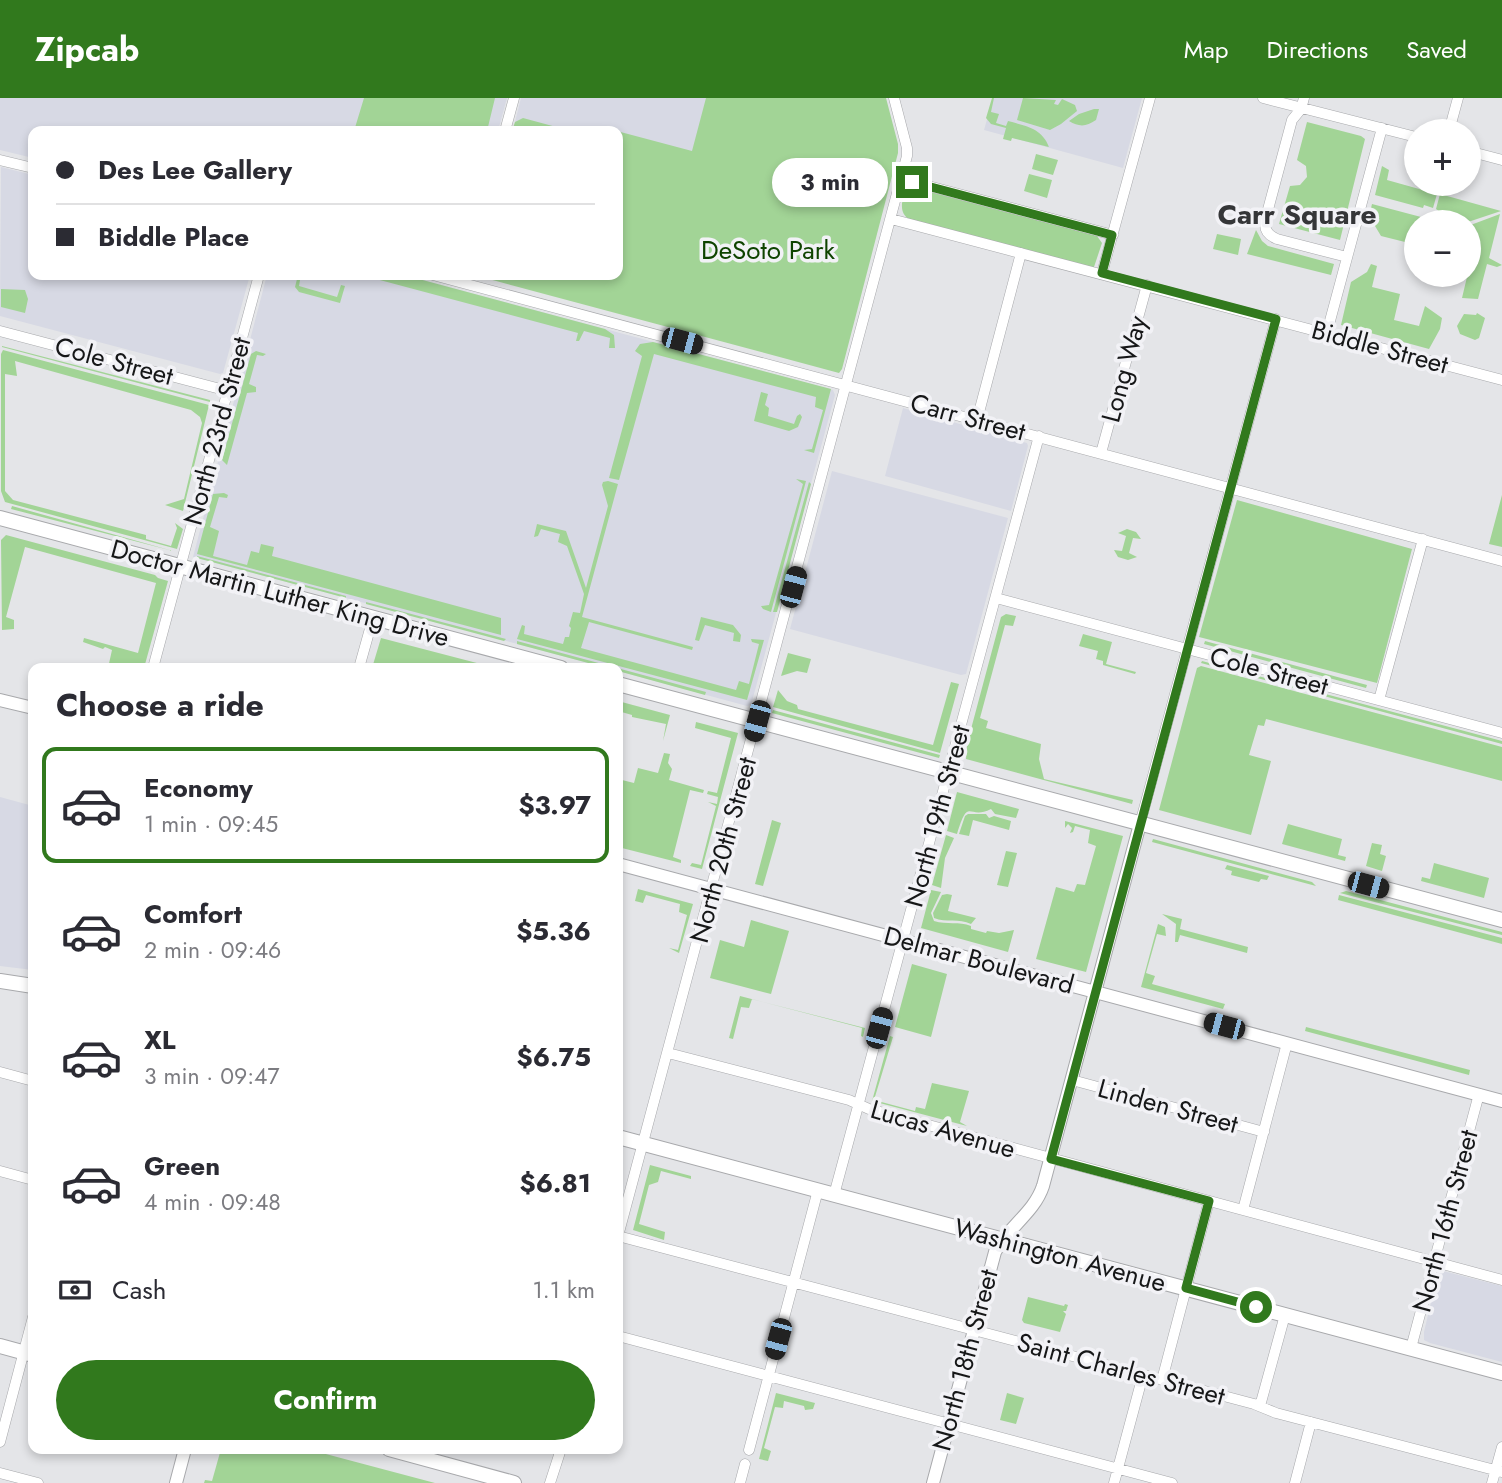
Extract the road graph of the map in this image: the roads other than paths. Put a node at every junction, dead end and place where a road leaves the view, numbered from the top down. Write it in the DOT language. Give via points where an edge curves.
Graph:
graph roads {
  1 [pos="514,98"];
  2 [pos="894,98"];
  3 [pos="1150,98"];
  4 [pos="1263,98"];
  5 [pos="1458,98"];
  6 [pos="1303,103"];
  7 [pos="1452,119"];
  8 [pos="506,126"];
  9 [pos="1382,128"];
  10 [pos="1404,134"];
  11 [pos="1481,154"];
  12 [pos="0,160"];
  13 [pos="1502,160"];
  14 [pos="28,167"];
  15 [pos="902,179"];
  16 [pos="891,219"];
  17 [pos="1112,235"];
  18 [pos="1021,253"];
  19 [pos="1347,257"];
  20 [pos="1102,273"];
  21 [pos="258,280"];
  22 [pos="470,280"];
  23 [pos="1147,285"];
  24 [pos="1276,319"];
  25 [pos="0,331"];
  26 [pos="1327,332"];
  27 [pos="1502,380"];
  28 [pos="847,385"];
  29 [pos="228,391"];
  30 [pos="977,420"];
  31 [pos="1039,436"];
  32 [pos="1101,453"];
  33 [pos="1231,488"];
  34 [pos="0,518"];
  35 [pos="1423,539"];
  36 [pos="1502,561"];
  37 [pos="180,566"];
  38 [pos="996,598"];
  39 [pos="373,618"];
  40 [pos="1188,649"];
  41 [pos="154,663"];
  42 [pos="360,663"];
  43 [pos="542,663"];
  44 [pos="623,685"];
  45 [pos="0,700"];
  46 [pos="1379,700"];
  47 [pos="28,707"];
  48 [pos="757,721"];
  49 [pos="1502,733"];
  50 [pos="949,773"];
  51 [pos="1140,824"];
  52 [pos="623,865"];
  53 [pos="712,890"];
  54 [pos="1502,920"];
  55 [pos="903,940"];
  56 [pos="0,981"];
  57 [pos="28,985"];
  58 [pos="1096,991"];
  59 [pos="1287,1043"];
  60 [pos="668,1053"];
  61 [pos="0,1072"];
  62 [pos="28,1080"];
  63 [pos="1072,1080"];
  64 [pos="1479,1094"];
  65 [pos="1502,1101"];
  66 [pos="858,1105"];
  67 [pos="1264,1132"];
  68 [pos="623,1138"];
  69 [pos="643,1144"];
  70 [pos="1051,1159"];
  71 [pos="0,1171"];
  72 [pos="28,1179"];
  73 [pos="818,1190"];
  74 [pos="834,1195"];
  75 [pos="1209,1201"];
  76 [pos="1243,1210"];
  77 [pos="623,1218"];
  78 [pos="623,1237"];
  79 [pos="1002,1240"];
  80 [pos="1434,1262"];
  81 [pos="1502,1280"];
  82 [pos="793,1283"];
  83 [pos="1186,1288"];
  84 [pos="1284,1315"];
  85 [pos="973,1331"];
  86 [pos="623,1337"];
  87 [pos="0,1346"];
  88 [pos="1411,1348"];
  89 [pos="28,1353"];
  90 [pos="28,1356"];
  91 [pos="1502,1373"];
  92 [pos="1143,1375"];
  93 [pos="768,1376"];
  94 [pos="1162,1380"];
  95 [pos="1260,1406"];
  96 [pos="1311,1422"];
  97 [pos="949,1424"];
  98 [pos="0,1442"];
  99 [pos="1502,1447"];
  100 [pos="749,1450"];
  101 [pos="184,1454"];
  102 [pos="407,1454"];
  103 [pos="560,1454"];
  104 [pos="745,1464"];
  105 [pos="1118,1469"];
  106 [pos="1499,1471"];
  107 [pos="0,1473"];
  108 [pos="38,1483"];
  109 [pos="176,1483"];
  110 [pos="514,1483"];
  111 [pos="551,1483"];
  112 [pos="740,1483"];
  113 [pos="933,1483"];
  114 [pos="1114,1483"];
  115 [pos="1172,1483"];
  116 [pos="1295,1483"];
  117 [pos="1492,1483"];
  1 -- 8 [label="street"];
  2 -- 15 [label="street, North 20th Street" via="907,148"];
  3 -- 17 [label="street"];
  4 -- 6 [label="street"];
  5 -- 7 [label="street"];
  6 -- 9 [label="street"];
  6 -- 19 [label="street" via="1292,120 1265,228 1272,237"];
  9 -- 10 [label="street"];
  9 -- 19 [label="street"];
  11 -- 13 [label="street"];
  12 -- 14 [label="street"];
  15 -- 16 [label="street, North 20th Street"];
  15 -- 17 [label="street"];
  16 -- 18 [label="street, Biddle Street"];
  16 -- 28 [label="street, North 20th Street"];
  17 -- 20 [label="street"];
  18 -- 20 [label="street, Biddle Street"];
  18 -- 30 [label="street"];
  19 -- 26 [label="street"];
  20 -- 23 [label="street, Biddle Street"];
  21 -- 29 [label="street, North 23rd Street"];
  22 -- 28 [label="street, Carr Street"];
  23 -- 24 [label="street, Biddle Street"];
  23 -- 32 [label="street, Long Way"];
  24 -- 26 [label="street, Biddle Street"];
  24 -- 33 [label="street, North 18th Street"];
  25 -- 29 [label="street, Cole Street"];
  26 -- 27 [label="street, Biddle Street"];
  28 -- 30 [label="street, Carr Street"];
  28 -- 48 [label="street, North 20th Street"];
  29 -- 37 [label="street, North 23rd Street"];
  30 -- 31 [label="street, Carr Street"];
  31 -- 32 [label="street, Carr Street"];
  31 -- 38 [label="street, North 19th Street"];
  32 -- 33 [label="street, Carr Street"];
  33 -- 35 [label="street, Carr Street"];
  33 -- 40 [label="street, North 18th Street"];
  34 -- 37 [label="main road, Doctor Martin Luther King Drive"];
  35 -- 36 [label="street, Carr Street"];
  35 -- 46 [label="street"];
  37 -- 39 [label="main road, Doctor Martin Luther King Drive"];
  37 -- 41 [label="street, North 23rd Street"];
  38 -- 40 [label="street, Cole Street"];
  38 -- 50 [label="street, North 19th Street"];
  39 -- 42 [label="street"];
  39 -- 43 [label="main road, Doctor Martin Luther King Drive"];
  40 -- 46 [label="street, Cole Street"];
  40 -- 51 [label="street, North 18th Street"];
  44 -- 48 [label="main road"];
  45 -- 47 [label="street"];
  46 -- 49 [label="street, Cole Street"];
  48 -- 50 [label="main road"];
  48 -- 53 [label="street, North 20th Street"];
  50 -- 51 [label="main road"];
  50 -- 55 [label="street, North 19th Street"];
  51 -- 54 [label="main road"];
  51 -- 58 [label="street, North 18th Street"];
  52 -- 53 [label="street, Delmar Boulevard"];
  53 -- 55 [label="street, Delmar Boulevard"];
  53 -- 60 [label="street, North 20th Street"];
  55 -- 58 [label="street, Delmar Boulevard"];
  55 -- 66 [label="street, North 19th Street"];
  56 -- 57 [label="main road"];
  58 -- 59 [label="street, Delmar Boulevard"];
  58 -- 63 [label="street, North 18th Street"];
  59 -- 64 [label="street, Delmar Boulevard"];
  59 -- 67 [label="street"];
  60 -- 66 [label="street, Lucas Avenue"];
  60 -- 69 [label="street, North 20th Street"];
  61 -- 62 [label="street"];
  63 -- 67 [label="street, Linden Street"];
  63 -- 70 [label="street, North 18th Street"];
  64 -- 65 [label="street, Delmar Boulevard"];
  64 -- 80 [label="street, North 16th Street"];
  66 -- 70 [label="street, Lucas Avenue"];
  66 -- 74 [label="street, North 19th Street"];
  67 -- 76 [label="street"];
  68 -- 69 [label="main road, Washington Avenue"];
  69 -- 73 [label="main road, Washington Avenue"];
  69 -- 77 [label="street, North 20th Street"];
  70 -- 75 [label="street, Lucas Avenue"];
  70 -- 79 [label="street, North 18th Street" via="1037,1201"];
  71 -- 72 [label="street"];
  73 -- 74 [label="main road, Washington Avenue"];
  73 -- 82 [label="street"];
  74 -- 79 [label="main road, Washington Avenue"];
  75 -- 76 [label="street, Lucas Avenue"];
  75 -- 83 [label="street"];
  76 -- 80 [label="street, Lucas Avenue"];
  78 -- 82 [label="street, Saint Charles Street"];
  79 -- 83 [label="main road, Washington Avenue"];
  79 -- 85 [label="street, North 18th Street"];
  80 -- 81 [label="street, Lucas Avenue"];
  80 -- 88 [label="street, North 16th Street"];
  82 -- 85 [label="street, Saint Charles Street"];
  82 -- 93 [label="street"];
  83 -- 84 [label="main road, Washington Avenue"];
  83 -- 94 [label="street"];
  84 -- 88 [label="main road, Washington Avenue"];
  84 -- 95 [label="street"];
  85 -- 92 [label="street, Saint Charles Street"];
  85 -- 97 [label="street, North 18th Street"];
  86 -- 93 [label="street"];
  87 -- 89 [label="main road"];
  88 -- 91 [label="main road, Washington Avenue"];
  90 -- 98 [label="street"];
  92 -- 94 [label="street, Saint Charles Street"];
  92 -- 105 [label="street"];
  93 -- 97 [label="street"];
  93 -- 100 [label="street"];
  94 -- 95 [label="street, Saint Charles Street"];
  95 -- 96 [label="street, Saint Charles Street"];
  96 -- 106 [label="street, Saint Charles Street"];
  96 -- 116 [label="street"];
  97 -- 105 [label="street"];
  97 -- 113 [label="street, North 18th Street"];
  99 -- 106 [label="street"];
  101 -- 109 [label="street"];
  102 -- 110 [label="main road"];
  103 -- 111 [label="street"];
  104 -- 112 [label="street"];
  105 -- 114 [label="street"];
  105 -- 115 [label="street"];
  106 -- 117 [label="street"];
  107 -- 108 [label="street"];
}
